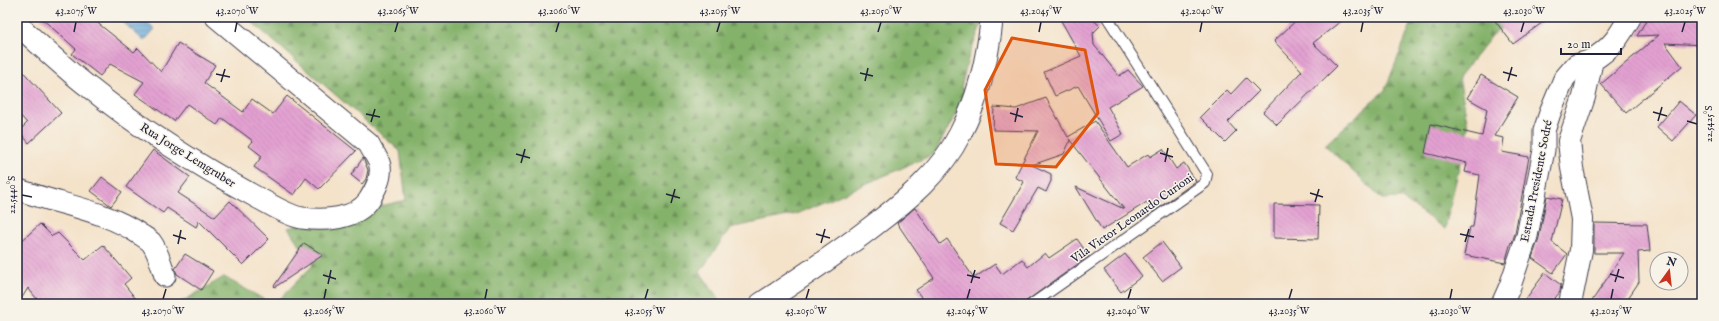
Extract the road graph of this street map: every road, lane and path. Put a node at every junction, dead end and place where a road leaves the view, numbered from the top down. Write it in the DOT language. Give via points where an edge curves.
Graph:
graph roads {
  1 [pos="216,17"];
  2 [pos="992,17"];
  3 [pos="1107,17"];
  4 [pos="1630,17"];
  5 [pos="17,24"];
  6 [pos="1592,60"];
  7 [pos="17,189"];
  8 [pos="165,276"];
  9 [pos="761,304"];
  10 [pos="1032,304"];
  11 [pos="1502,304"];
  12 [pos="1570,304"];
  1 -- 5 [label="street, Rua Jorge Lemgruber" via="369,144 380,166 379,180 368,201 358,210 344,217 300,218 231,184 114,108 63,68"];
  2 -- 9 [label="street" via="982,77 971,110 960,135 932,174 913,194 835,255"];
  3 -- 10 [label="lane, Vila Victor Leonardo Curioni" via="1207,174 1204,183"];
  4 -- 6 [label="street, Estrada Presidente Sodré" via="1606,52"];
  6 -- 11 [label="street, Estrada Presidente Sodré" via="1576,65 1564,78 1550,113 1544,131 1544,150 1527,236"];
  6 -- 12 [label="street" via="1582,103 1569,141 1582,219 1581,250"];
  7 -- 8 [label="street" via="105,216 133,229 150,242 158,255"];
}
